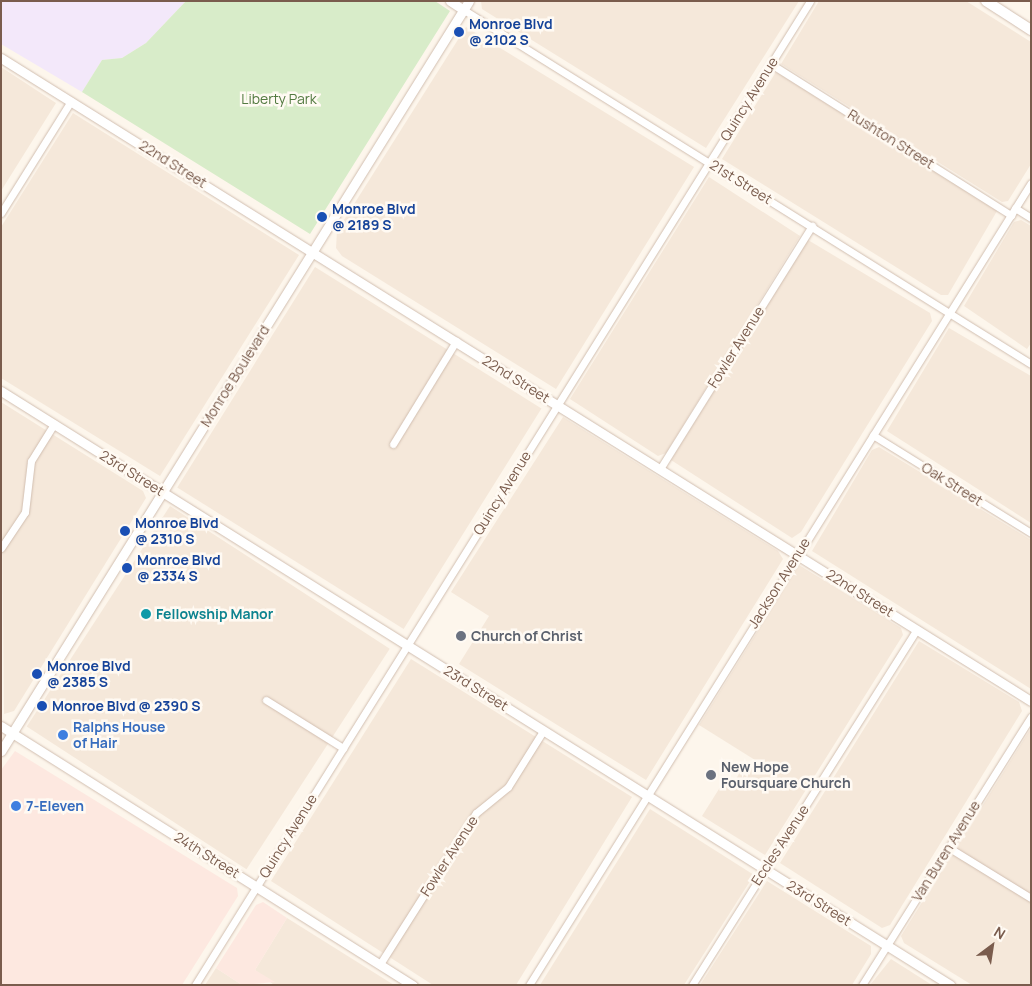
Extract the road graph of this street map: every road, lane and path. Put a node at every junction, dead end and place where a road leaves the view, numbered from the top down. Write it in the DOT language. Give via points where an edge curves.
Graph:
graph roads {
  1 [pos="450,1"];
  2 [pos="469,1"];
  3 [pos="810,1"];
  4 [pos="986,1"];
  5 [pos="464,10"];
  6 [pos="1031,30"];
  7 [pos="1,58"];
  8 [pos="771,64"];
  9 [pos="71,101"];
  10 [pos="709,162"];
  11 [pos="1031,183"];
  12 [pos="1013,212"];
  13 [pos="1,213"];
  14 [pos="1031,218"];
  15 [pos="812,226"];
  16 [pos="313,252"];
  17 [pos="950,313"];
  18 [pos="456,342"];
  19 [pos="1031,364"];
  20 [pos="1,391"];
  21 [pos="558,405"];
  22 [pos="54,424"];
  23 [pos="873,435"];
  24 [pos="393,444"];
  25 [pos="660,469"];
  26 [pos="162,492"];
  27 [pos="1031,533"];
  28 [pos="3,539"];
  29 [pos="1,548"];
  30 [pos="797,554"];
  31 [pos="917,629"];
  32 [pos="407,646"];
  33 [pos="266,700"];
  34 [pos="1031,701"];
  35 [pos="1031,717"];
  36 [pos="1,726"];
  37 [pos="543,731"];
  38 [pos="12,733"];
  39 [pos="342,748"];
  40 [pos="1,751"];
  41 [pos="646,794"];
  42 [pos="948,847"];
  43 [pos="766,870"];
  44 [pos="256,886"];
  45 [pos="1031,898"];
  46 [pos="886,944"];
  47 [pos="380,964"];
  48 [pos="195,985"];
  49 [pos="413,985"];
  50 [pos="529,985"];
  51 [pos="692,985"];
  52 [pos="862,985"];
  53 [pos="950,985"];
  1 -- 5 [label="street, 21st Street"];
  2 -- 5 [label="street, Monroe Boulevard"];
  3 -- 8 [label="street, Quincy Avenue"];
  4 -- 6 [label="main road"];
  5 -- 10 [label="street, 21st Street"];
  5 -- 16 [label="street, Monroe Boulevard"];
  7 -- 9 [label="street, 22nd Street"];
  8 -- 10 [label="street, Quincy Avenue"];
  8 -- 12 [label="street, Rushton Street"];
  9 -- 13 [label="street"];
  9 -- 16 [label="street, 22nd Street"];
  10 -- 15 [label="street, 21st Street"];
  10 -- 21 [label="street, Quincy Avenue"];
  11 -- 12 [label="street, Jackson Avenue"];
  12 -- 14 [label="street, Rushton Street"];
  12 -- 17 [label="street, Jackson Avenue"];
  15 -- 17 [label="street, 21st Street"];
  15 -- 25 [label="street, Fowler Avenue"];
  16 -- 18 [label="street, 22nd Street"];
  16 -- 26 [label="street, Monroe Boulevard"];
  17 -- 19 [label="street, 21st Street"];
  17 -- 23 [label="street, Jackson Avenue"];
  18 -- 21 [label="street, 22nd Street"];
  18 -- 24 [label="street"];
  20 -- 22 [label="street, 23rd Street"];
  21 -- 25 [label="street, 22nd Street"];
  21 -- 32 [label="street, Quincy Avenue"];
  22 -- 26 [label="street, 23rd Street"];
  22 -- 28 [label="street" via="31,461 24,512"];
  23 -- 27 [label="street, Oak Street"];
  23 -- 30 [label="street, Jackson Avenue"];
  25 -- 30 [label="street, 22nd Street"];
  26 -- 32 [label="street, 23rd Street"];
  26 -- 38 [label="street, Monroe Boulevard"];
  28 -- 29 [label="street"];
  30 -- 31 [label="street, 22nd Street"];
  30 -- 41 [label="street, Jackson Avenue"];
  31 -- 34 [label="street, 22nd Street"];
  31 -- 43 [label="street, Eccles Avenue"];
  32 -- 37 [label="street, 23rd Street"];
  32 -- 39 [label="street, Quincy Avenue"];
  33 -- 39 [label="street"];
  35 -- 42 [label="street, Van Buren Avenue"];
  36 -- 38 [label="street, 24th Street"];
  37 -- 41 [label="street, 23rd Street"];
  37 -- 47 [label="street, Fowler Avenue" via="508,787 476,813"];
  38 -- 40 [label="street, Monroe Boulevard"];
  38 -- 44 [label="street, 24th Street"];
  39 -- 44 [label="street, Quincy Avenue"];
  41 -- 43 [label="street, 23rd Street"];
  41 -- 50 [label="street, Jackson Avenue"];
  42 -- 45 [label="street"];
  42 -- 46 [label="street, Van Buren Avenue"];
  43 -- 46 [label="street, 23rd Street"];
  43 -- 51 [label="street, Eccles Avenue"];
  44 -- 47 [label="street, 24th Street"];
  44 -- 48 [label="street, Quincy Avenue"];
  46 -- 52 [label="street, Van Buren Avenue"];
  46 -- 53 [label="street, 23rd Street"];
  47 -- 49 [label="street, 24th Street"];
}
